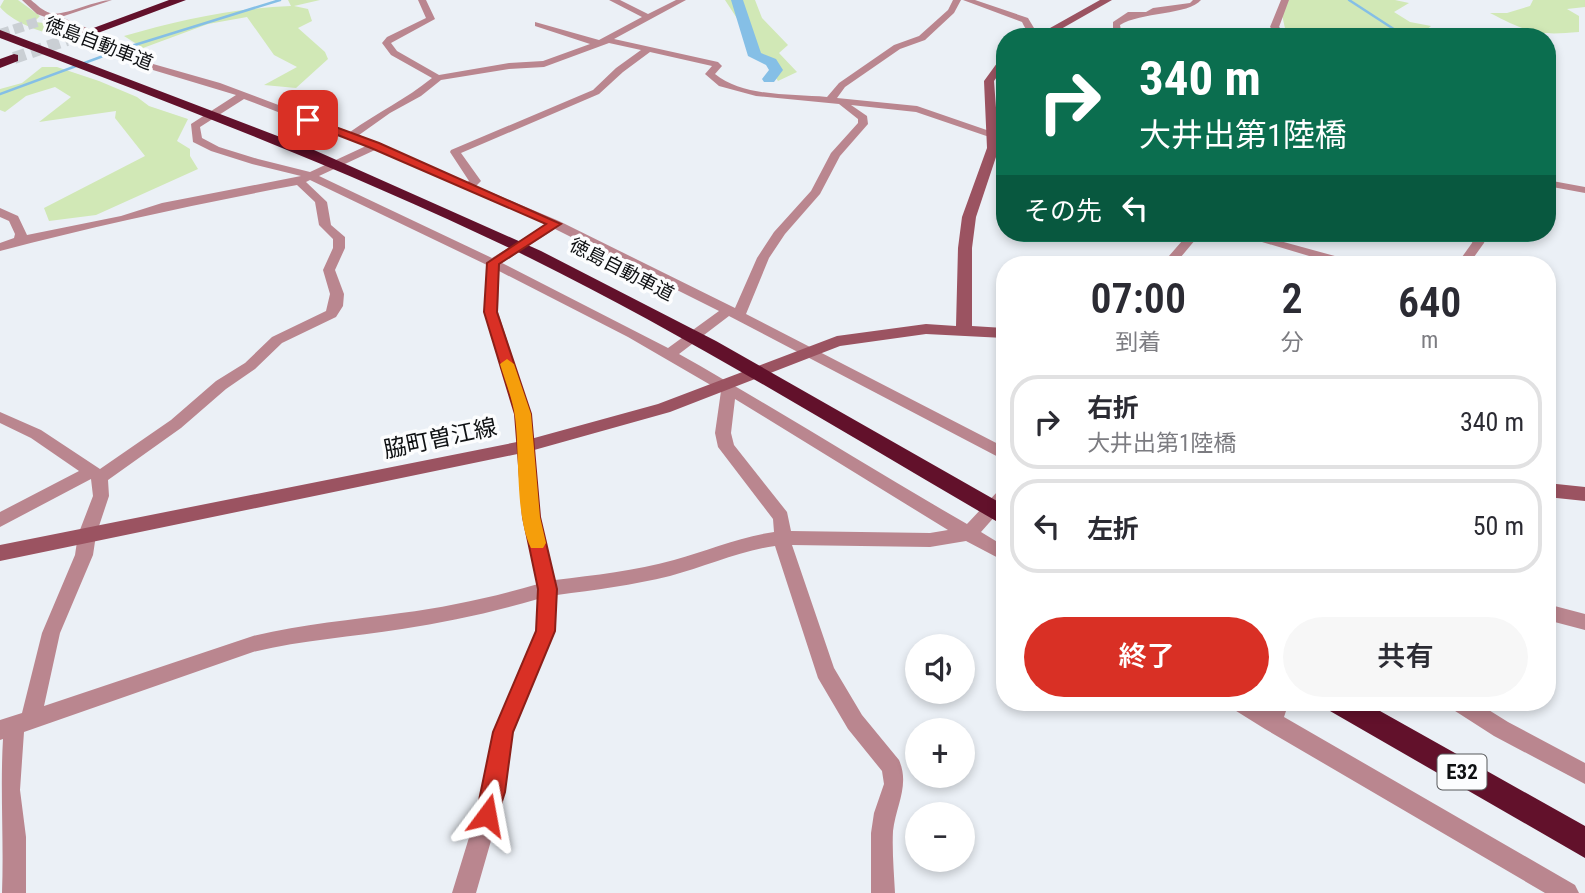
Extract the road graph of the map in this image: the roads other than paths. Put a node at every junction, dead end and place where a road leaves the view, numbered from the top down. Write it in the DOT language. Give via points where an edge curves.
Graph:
graph roads {
  1 [pos="26,0"];
  2 [pos="108,0"];
  3 [pos="180,0"];
  4 [pos="422,0"];
  5 [pos="613,0"];
  6 [pos="682,0"];
  7 [pos="957,0"];
  8 [pos="967,0"];
  9 [pos="1107,0"];
  10 [pos="1196,0"];
  11 [pos="1285,0"];
  12 [pos="648,17"];
  13 [pos="51,18"];
  14 [pos="40,21"];
  15 [pos="538,24"];
  16 [pos="9,26"];
  17 [pos="1029,28"];
  18 [pos="1056,28"];
  19 [pos="1116,28"];
  20 [pos="1276,28"];
  21 [pos="86,33"];
  22 [pos="0,34"];
  23 [pos="67,40"];
  24 [pos="605,42"];
  25 [pos="0,43"];
  26 [pos="646,51"];
  27 [pos="14,58"];
  28 [pos="0,64"];
  29 [pos="996,72"];
  30 [pos="438,78"];
  31 [pos="134,84"];
  32 [pos="239,97"];
  33 [pos="829,101"];
  34 [pos="843,103"];
  35 [pos="996,120"];
  36 [pos="351,136"];
  37 [pos="996,136"];
  38 [pos="996,145"];
  39 [pos="375,146"];
  40 [pos="311,176"];
  41 [pos="1556,184"];
  42 [pos="469,187"];
  43 [pos="1584,187"];
  44 [pos="0,212"];
  45 [pos="550,227"];
  46 [pos="19,240"];
  47 [pos="1187,242"];
  48 [pos="1270,242"];
  49 [pos="0,247"];
  50 [pos="1175,256"];
  51 [pos="1320,256"];
  52 [pos="499,259"];
  53 [pos="730,313"];
  54 [pos="964,329"];
  55 [pos="996,332"];
  56 [pos="674,351"];
  57 [pos="804,351"];
  58 [pos="726,387"];
  59 [pos="0,417"];
  60 [pos="527,446"];
  61 [pos="996,450"];
  62 [pos="97,474"];
  63 [pos="1556,491"];
  64 [pos="996,493"];
  65 [pos="1585,494"];
  66 [pos="996,506"];
  67 [pos="996,510"];
  68 [pos="0,520"];
  69 [pos="976,527"];
  70 [pos="87,536"];
  71 [pos="781,538"];
  72 [pos="996,546"];
  73 [pos="0,553"];
  74 [pos="548,589"];
  75 [pos="1556,614"];
  76 [pos="1585,622"];
  77 [pos="1280,711"];
  78 [pos="1355,711"];
  79 [pos="1473,711"];
  80 [pos="15,724"];
  81 [pos="1585,774"];
  82 [pos="1585,843"];
  83 [pos="14,893"];
  84 [pos="464,893"];
  85 [pos="883,893"];
  86 [pos="1567,893"];
  1 -- 13 [label="street"];
  2 -- 13 [label="street"];
  3 -- 21 [label="highway"];
  4 -- 30 [label="street" via="431,19 386,43 394,53"];
  5 -- 12 [label="street"];
  6 -- 12 [label="street"];
  7 -- 33 [label="street" via="922,38 897,47 842,85"];
  8 -- 17 [label="street" via="1025,20"];
  9 -- 18 [label="main road"];
  10 -- 19 [label="street" via="1193,5 1148,15 1131,14"];
  11 -- 20 [label="street"];
  12 -- 24 [label="street"];
  13 -- 14 [label="street"];
  13 -- 21 [label="street"];
  15 -- 24 [label="street"];
  16 -- 64 [label="highway, 徳島自動車道" via="405,181 520,234 737,346"];
  21 -- 23 [label="highway"];
  21 -- 32 [label="street" via="136,62"];
  22 -- 31 [label="highway, 徳島自動車道"];
  24 -- 26 [label="street"];
  24 -- 30 [label="street" via="544,64"];
  25 -- 31 [label="highway"];
  26 -- 33 [label="street" via="715,64 710,74 723,84 756,93"];
  26 -- 42 [label="street" via="596,92 454,152 475,181"];
  27 -- 28 [label="highway"];
  29 -- 35 [label="main road" via="989,81"];
  30 -- 36 [label="street"];
  31 -- 67 [label="highway, 徳島自動車道" via="393,188 608,291"];
  32 -- 36 [label="street"];
  32 -- 40 [label="street" via="195,126 197,140"];
  33 -- 34 [label="street"];
  34 -- 37 [label="street" via="917,109"];
  34 -- 53 [label="street" via="863,118 863,124 835,155 816,192 780,232"];
  36 -- 39 [label="street"];
  38 -- 54 [label="main road" via="969,217"];
  39 -- 40 [label="street"];
  39 -- 42 [label="street"];
  40 -- 46 [label="street"];
  40 -- 52 [label="street"];
  40 -- 62 [label="street" via="323,224 339,237 329,270 337,294 331,314 277,340 176,424"];
  41 -- 43 [label="street"];
  42 -- 45 [label="street"];
  44 -- 46 [label="street" via="15,219"];
  45 -- 52 [label="street"];
  45 -- 53 [label="street"];
  46 -- 49 [label="street"];
  47 -- 50 [label="street"];
  48 -- 51 [label="street"];
  52 -- 56 [label="street"];
  52 -- 60 [label="street" via="491,312 523,414"];
  53 -- 56 [label="street"];
  53 -- 57 [label="street"];
  54 -- 55 [label="main road, 脇町曽江線"];
  54 -- 57 [label="main road, 脇町曽江線" via="885,332"];
  56 -- 58 [label="street"];
  57 -- 58 [label="main road, 脇町曽江線"];
  57 -- 61 [label="street"];
  58 -- 60 [label="main road, 脇町曽江線"];
  58 -- 69 [label="street" via="860,470"];
  58 -- 71 [label="street" via="726,447 781,517"];
  59 -- 62 [label="street" via="36,434"];
  60 -- 70 [label="main road, 脇町曽江線"];
  60 -- 74 [label="street" via="531,517"];
  62 -- 68 [label="street"];
  62 -- 70 [label="street" via="101,496"];
  63 -- 65 [label="main road"];
  66 -- 69 [label="street"];
  69 -- 71 [label="street" via="930,540"];
  69 -- 72 [label="street"];
  70 -- 73 [label="main road, 脇町曽江線"];
  70 -- 80 [label="street"];
  71 -- 74 [label="street" via="672,568"];
  71 -- 85 [label="street" via="825,672 855,722 892,767 895,784 882,833"];
  74 -- 80 [label="street" via="484,607 275,638"];
  74 -- 84 [label="street" via="546,631 503,732 494,792"];
  75 -- 76 [label="street"];
  77 -- 86 [label="street"];
  78 -- 82 [label="highway, E32"];
  79 -- 81 [label="street"];
  80 -- 83 [label="street" via="9,790 15,836"];
}
